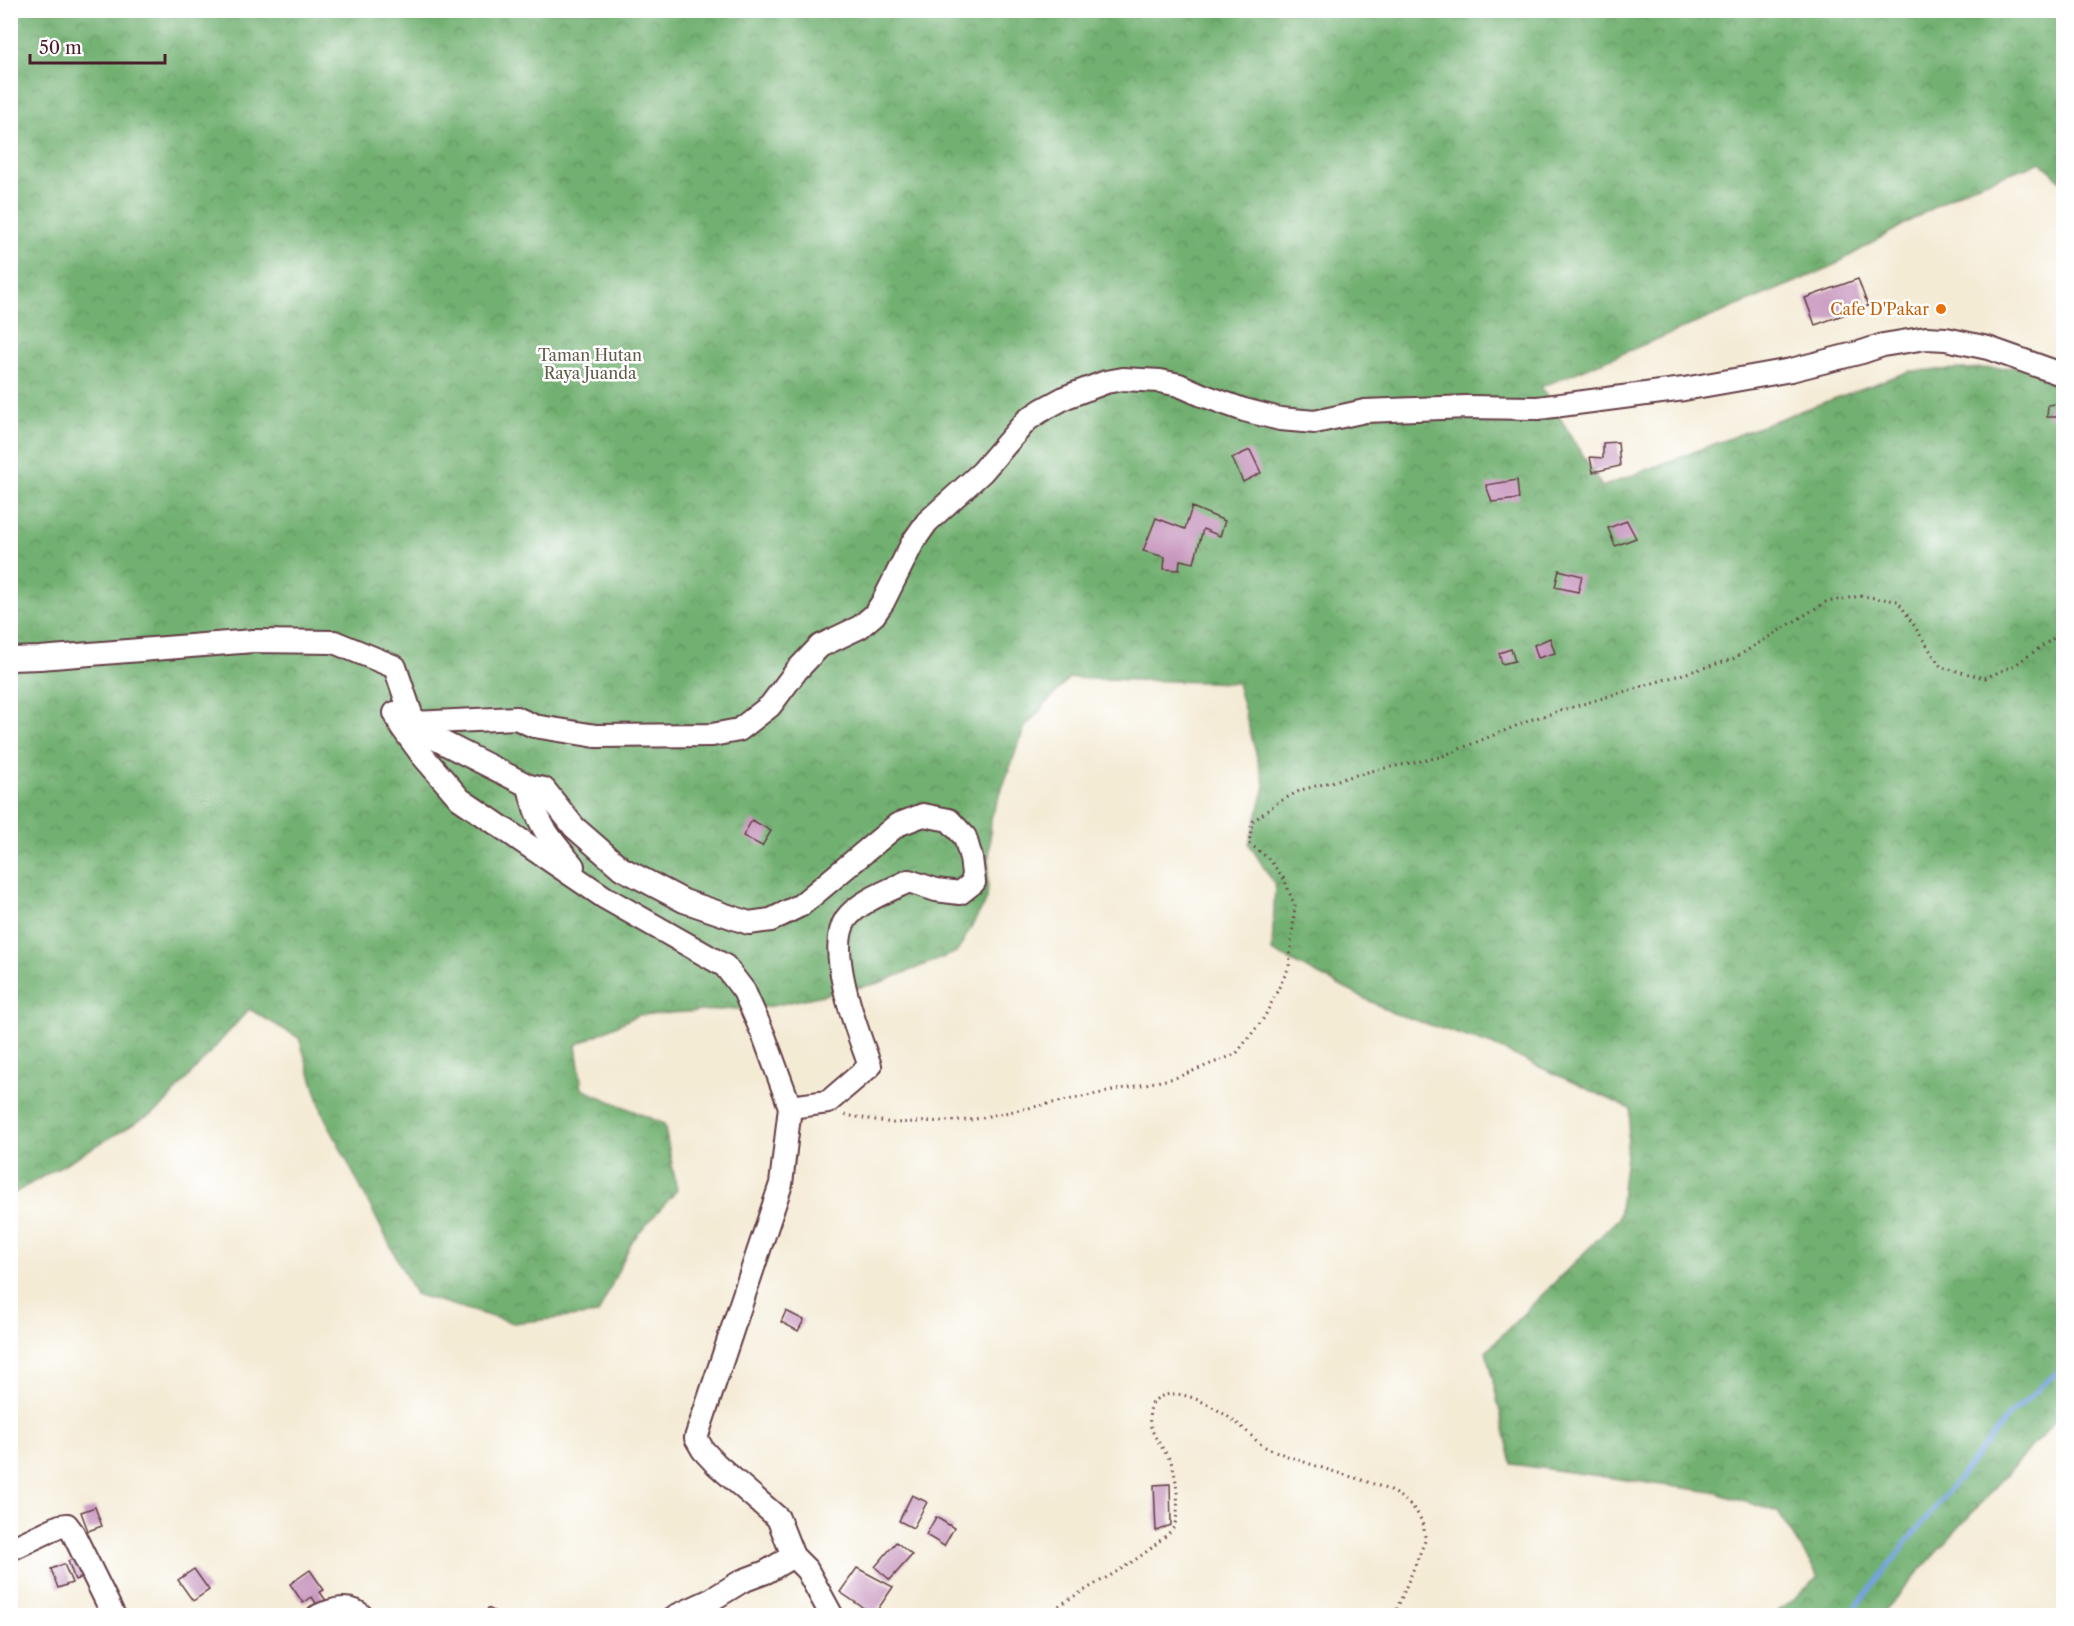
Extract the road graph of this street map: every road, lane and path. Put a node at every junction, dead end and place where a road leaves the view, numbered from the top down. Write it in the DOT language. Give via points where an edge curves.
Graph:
graph roads {
  1 [pos="2064,375"];
  2 [pos="2064,631"];
  3 [pos="10,659"];
  4 [pos="395,667"];
  5 [pos="414,723"];
  6 [pos="529,786"];
  7 [pos="591,888"];
  8 [pos="790,1107"];
  9 [pos="840,1114"];
  10 [pos="13,1548"];
  11 [pos="794,1556"];
  12 [pos="114,1616"];
  13 [pos="318,1616"];
  14 [pos="362,1616"];
  15 [pos="676,1616"];
  16 [pos="832,1616"];
  17 [pos="1044,1616"];
  18 [pos="1394,1616"];
  1 -- 5 [label="street" via="1988,348 1926,338 1883,345 1791,370 1684,389 1538,408 1365,411 1315,422 1244,410 1160,381 1106,382 1066,397 1027,420 968,486 927,522 874,615 860,627 820,646 770,706 739,730 712,735 596,736 534,726 516,718"];
  2 -- 9 [label="path" via="2014,665 1984,678 1941,667 1898,601 1860,596 1826,602 1733,659 1533,719 1440,757 1301,790 1252,822 1250,843 1284,879 1295,906 1289,967 1264,1018 1236,1054 1175,1078 970,1120 893,1123"];
  3 -- 4 [label="street" via="253,640 334,642"];
  4 -- 5 [label="street"];
  4 -- 7 [label="street" via="392,695 401,726 460,799"];
  5 -- 6 [label="street" via="424,733"];
  6 -- 7 [label="street" via="544,832"];
  6 -- 8 [label="street" via="544,789 574,827 621,868 684,901 749,923 771,920 801,905 897,825 923,815 949,820 965,837 974,882 960,893 909,881 872,898 847,917 840,929 838,957 870,1066 828,1102"];
  7 -- 8 [label="street" via="725,966 744,991"];
  8 -- 11 [label="street" via="781,1184 696,1438 716,1464 778,1518"];
  10 -- 12 [label="street" via="67,1525"];
  11 -- 15 [label="street"];
  11 -- 16 [label="street" via="807,1570"];
  13 -- 14 [label="street" via="344,1609 356,1610"];
  17 -- 18 [label="path" via="1141,1557 1174,1527 1177,1490 1172,1462 1150,1430 1153,1402 1166,1394 1191,1396 1231,1419 1267,1448 1371,1482 1410,1504 1425,1529 1425,1541"];
}
